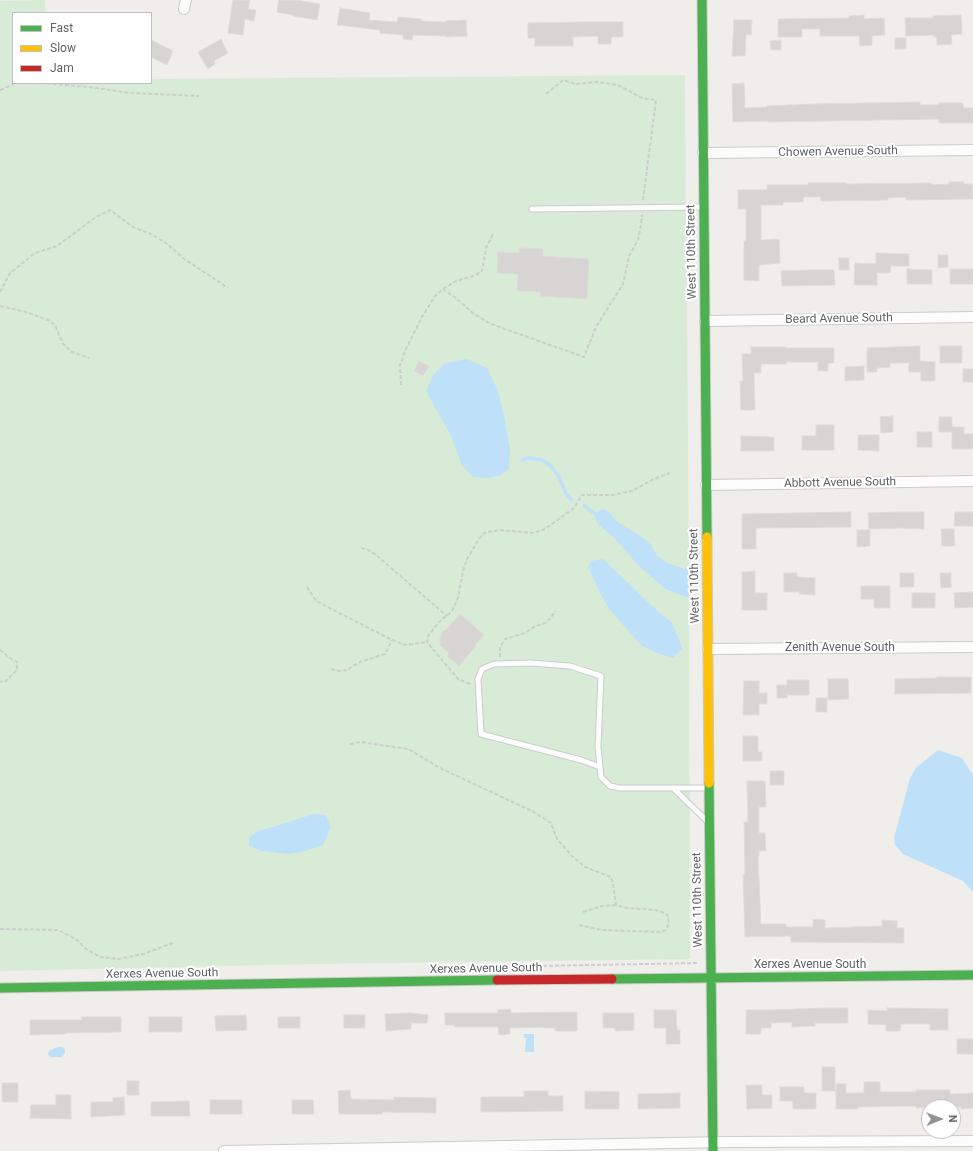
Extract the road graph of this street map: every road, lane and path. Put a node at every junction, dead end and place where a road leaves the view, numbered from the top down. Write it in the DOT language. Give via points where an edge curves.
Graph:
graph roads {
  1 [pos="702,0"];
  2 [pos="14,84"];
  3 [pos="53,84"];
  4 [pos="0,90"];
  5 [pos="546,94"];
  6 [pos="199,96"];
  7 [pos="973,150"];
  8 [pos="703,153"];
  9 [pos="704,207"];
  10 [pos="642,208"];
  11 [pos="532,209"];
  12 [pos="493,234"];
  13 [pos="228,288"];
  14 [pos="443,289"];
  15 [pos="0,292"];
  16 [pos="0,306"];
  17 [pos="973,317"];
  18 [pos="705,321"];
  19 [pos="89,358"];
  20 [pos="401,385"];
  21 [pos="670,473"];
  22 [pos="973,481"];
  23 [pos="706,485"];
  24 [pos="361,548"];
  25 [pos="307,587"];
  26 [pos="556,611"];
  27 [pos="447,616"];
  28 [pos="392,640"];
  29 [pos="427,642"];
  30 [pos="973,646"];
  31 [pos="708,649"];
  32 [pos="0,650"];
  33 [pos="500,664"];
  34 [pos="331,669"];
  35 [pos="0,682"];
  36 [pos="478,684"];
  37 [pos="350,744"];
  38 [pos="600,767"];
  39 [pos="673,788"];
  40 [pos="709,788"];
  41 [pos="710,823"];
  42 [pos="616,905"];
  43 [pos="583,912"];
  44 [pos="579,925"];
  45 [pos="0,929"];
  46 [pos="173,944"];
  47 [pos="973,975"];
  48 [pos="711,977"];
  49 [pos="0,988"];
  50 [pos="973,1141"];
  51 [pos="713,1147"];
  52 [pos="224,1151"];
  1 -- 8 [label="street, West 110th Street"];
  2 -- 4 [label="path"];
  3 -- 6 [label="path" via="130,93"];
  5 -- 10 [label="path" via="563,80 576,84 597,82 618,85 642,98 656,100"];
  7 -- 8 [label="street, Chowen Avenue South"];
  8 -- 9 [label="street, West 110th Street"];
  9 -- 10 [label="lane"];
  9 -- 18 [label="street, West 110th Street"];
  10 -- 11 [label="lane"];
  10 -- 14 [label="path" via="638,240 629,256 623,284 596,327 584,357 491,324"];
  12 -- 14 [label="path" via="486,248 482,271"];
  13 -- 15 [label="path" via="183,258 166,243 133,227 110,210 96,217 57,246 35,254 10,273"];
  14 -- 20 [label="path" via="435,296 422,317 406,349 400,365"];
  16 -- 19 [label="path" via="48,320 54,325 63,344 72,352"];
  17 -- 18 [label="street, Beard Avenue South"];
  18 -- 23 [label="street, West 110th Street"];
  21 -- 27 [label="path" via="632,491 612,495 582,495 574,508 545,529 534,533 499,530 484,532 467,559 458,598"];
  22 -- 23 [label="street, Abbott Avenue South"];
  23 -- 31 [label="street, West 110th Street"];
  24 -- 27 [label="path" via="375,554"];
  25 -- 28 [label="path" via="316,601"];
  26 -- 33 [label="path" via="547,622 505,639 500,648"];
  27 -- 29 [label="path" via="428,636"];
  28 -- 29 [label="path" via="405,645"];
  28 -- 34 [label="path" via="386,654 360,662 347,670"];
  29 -- 36 [label="path" via="458,679 468,684"];
  30 -- 31 [label="street, Zenith Avenue South"];
  31 -- 40 [label="street, West 110th Street"];
  32 -- 35 [label="path" via="17,662 17,670 6,681"];
  33 -- 36 [label="lane" via="482,669"];
  33 -- 38 [label="lane" via="570,666 601,676 598,747"];
  36 -- 38 [label="lane" via="481,734"];
  37 -- 42 [label="path" via="360,742 408,748 442,769 534,812 551,823 557,838 584,867 611,877"];
  38 -- 39 [label="lane" via="601,777 610,786"];
  39 -- 40 [label="lane"];
  39 -- 41 [label="lane"];
  40 -- 41 [label="street, West 110th Street"];
  41 -- 48 [label="street, West 110th Street"];
  42 -- 43 [label="path"];
  42 -- 44 [label="path" via="656,910 667,914 669,923 666,930 660,932 604,930"];
  45 -- 46 [label="path" via="58,930 76,939 100,957 119,958 143,954"];
  47 -- 48 [label="street, Xerxes Avenue South"];
  48 -- 49 [label="street, Xerxes Avenue South"];
  48 -- 51 [label="street, West 110th Street"];
  50 -- 51 [label="street"];
  51 -- 52 [label="street"];
}
